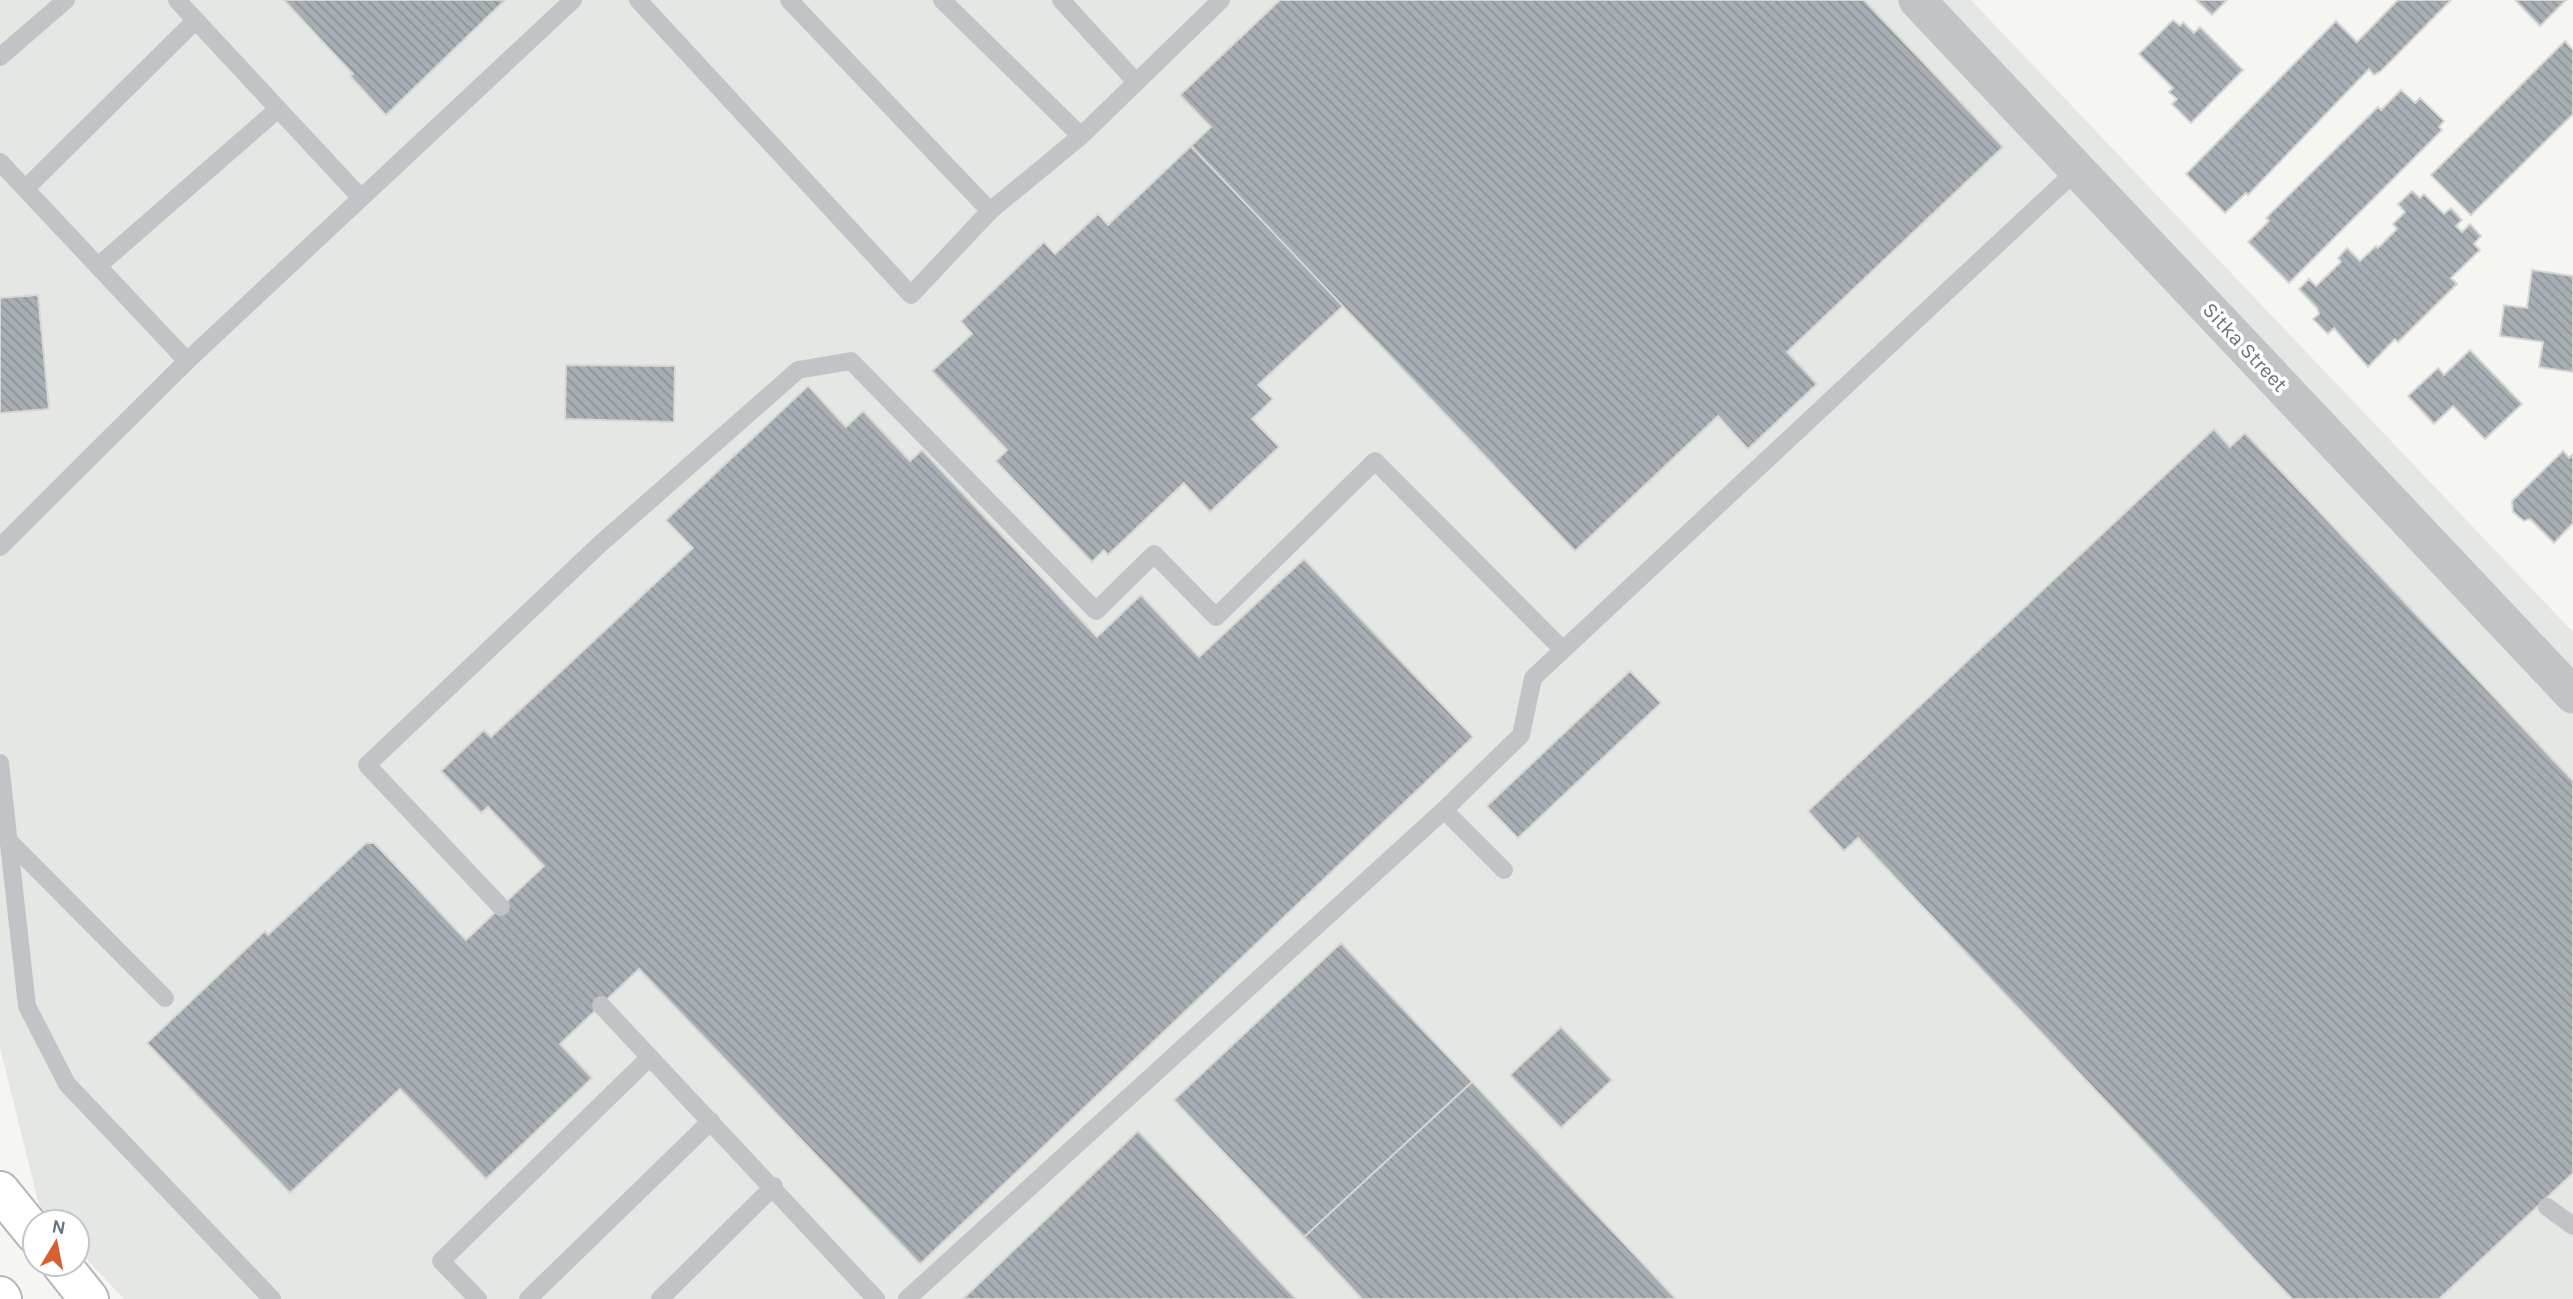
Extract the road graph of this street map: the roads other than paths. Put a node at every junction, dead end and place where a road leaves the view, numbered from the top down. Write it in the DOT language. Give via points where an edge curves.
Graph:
graph roads {
  1 [pos="66,0"];
  2 [pos="177,0"];
  3 [pos="573,0"];
  4 [pos="638,0"];
  5 [pos="789,0"];
  6 [pos="942,0"];
  7 [pos="1061,0"];
  8 [pos="1221,0"];
  9 [pos="1917,0"];
  10 [pos="196,20"];
  11 [pos="0,57"];
  12 [pos="1136,82"];
  13 [pos="278,109"];
  14 [pos="1081,136"];
  15 [pos="0,162"];
  16 [pos="2077,170"];
  17 [pos="25,189"];
  18 [pos="361,198"];
  19 [pos="990,211"];
  20 [pos="98,266"];
  21 [pos="187,361"];
  22 [pos="0,547"];
  23 [pos="1563,650"];
  24 [pos="2573,695"];
  25 [pos="0,763"];
  26 [pos="1444,810"];
  27 [pos="9,841"];
  28 [pos="1504,870"];
  29 [pos="501,907"];
  30 [pos="165,998"];
  31 [pos="601,1005"];
  32 [pos="649,1058"];
  33 [pos="711,1121"];
  34 [pos="774,1186"];
  35 [pos="0,1191"];
  36 [pos="2547,1207"];
  37 [pos="21,1217"];
  38 [pos="2573,1226"];
  39 [pos="72,1278"];
  40 [pos="89,1299"];
  41 [pos="272,1299"];
  42 [pos="478,1299"];
  43 [pos="528,1299"];
  44 [pos="660,1299"];
  45 [pos="876,1299"];
  46 [pos="907,1299"];
  1 -- 11 [label="lane"];
  2 -- 10 [label="lane"];
  3 -- 18 [label="lane"];
  4 -- 19 [label="lane" via="911,295"];
  5 -- 19 [label="lane"];
  6 -- 14 [label="lane"];
  7 -- 12 [label="lane"];
  8 -- 12 [label="lane"];
  9 -- 16 [label="street, Sitka Street"];
  10 -- 13 [label="lane"];
  10 -- 17 [label="lane"];
  12 -- 14 [label="lane"];
  13 -- 18 [label="lane"];
  13 -- 20 [label="lane"];
  14 -- 19 [label="lane"];
  15 -- 17 [label="lane"];
  16 -- 23 [label="lane"];
  16 -- 24 [label="street, Sitka Street"];
  17 -- 20 [label="lane"];
  18 -- 21 [label="lane"];
  20 -- 21 [label="lane"];
  21 -- 22 [label="lane"];
  23 -- 26 [label="lane" via="1533,678 1521,735"];
  23 -- 29 [label="lane" via="1375,461 1216,617 1154,554 1096,611 851,361 798,370 599,545 368,765"];
  25 -- 27 [label="lane"];
  26 -- 28 [label="lane"];
  26 -- 46 [label="lane"];
  27 -- 30 [label="lane"];
  27 -- 41 [label="lane" via="27,1006 67,1084"];
  31 -- 32 [label="lane"];
  32 -- 33 [label="lane"];
  32 -- 42 [label="lane" via="441,1261"];
  33 -- 34 [label="lane"];
  33 -- 43 [label="lane"];
  34 -- 44 [label="lane"];
  34 -- 45 [label="lane"];
  35 -- 37 [label="street"];
  36 -- 38 [label="lane"];
  39 -- 40 [label="street"];
}
